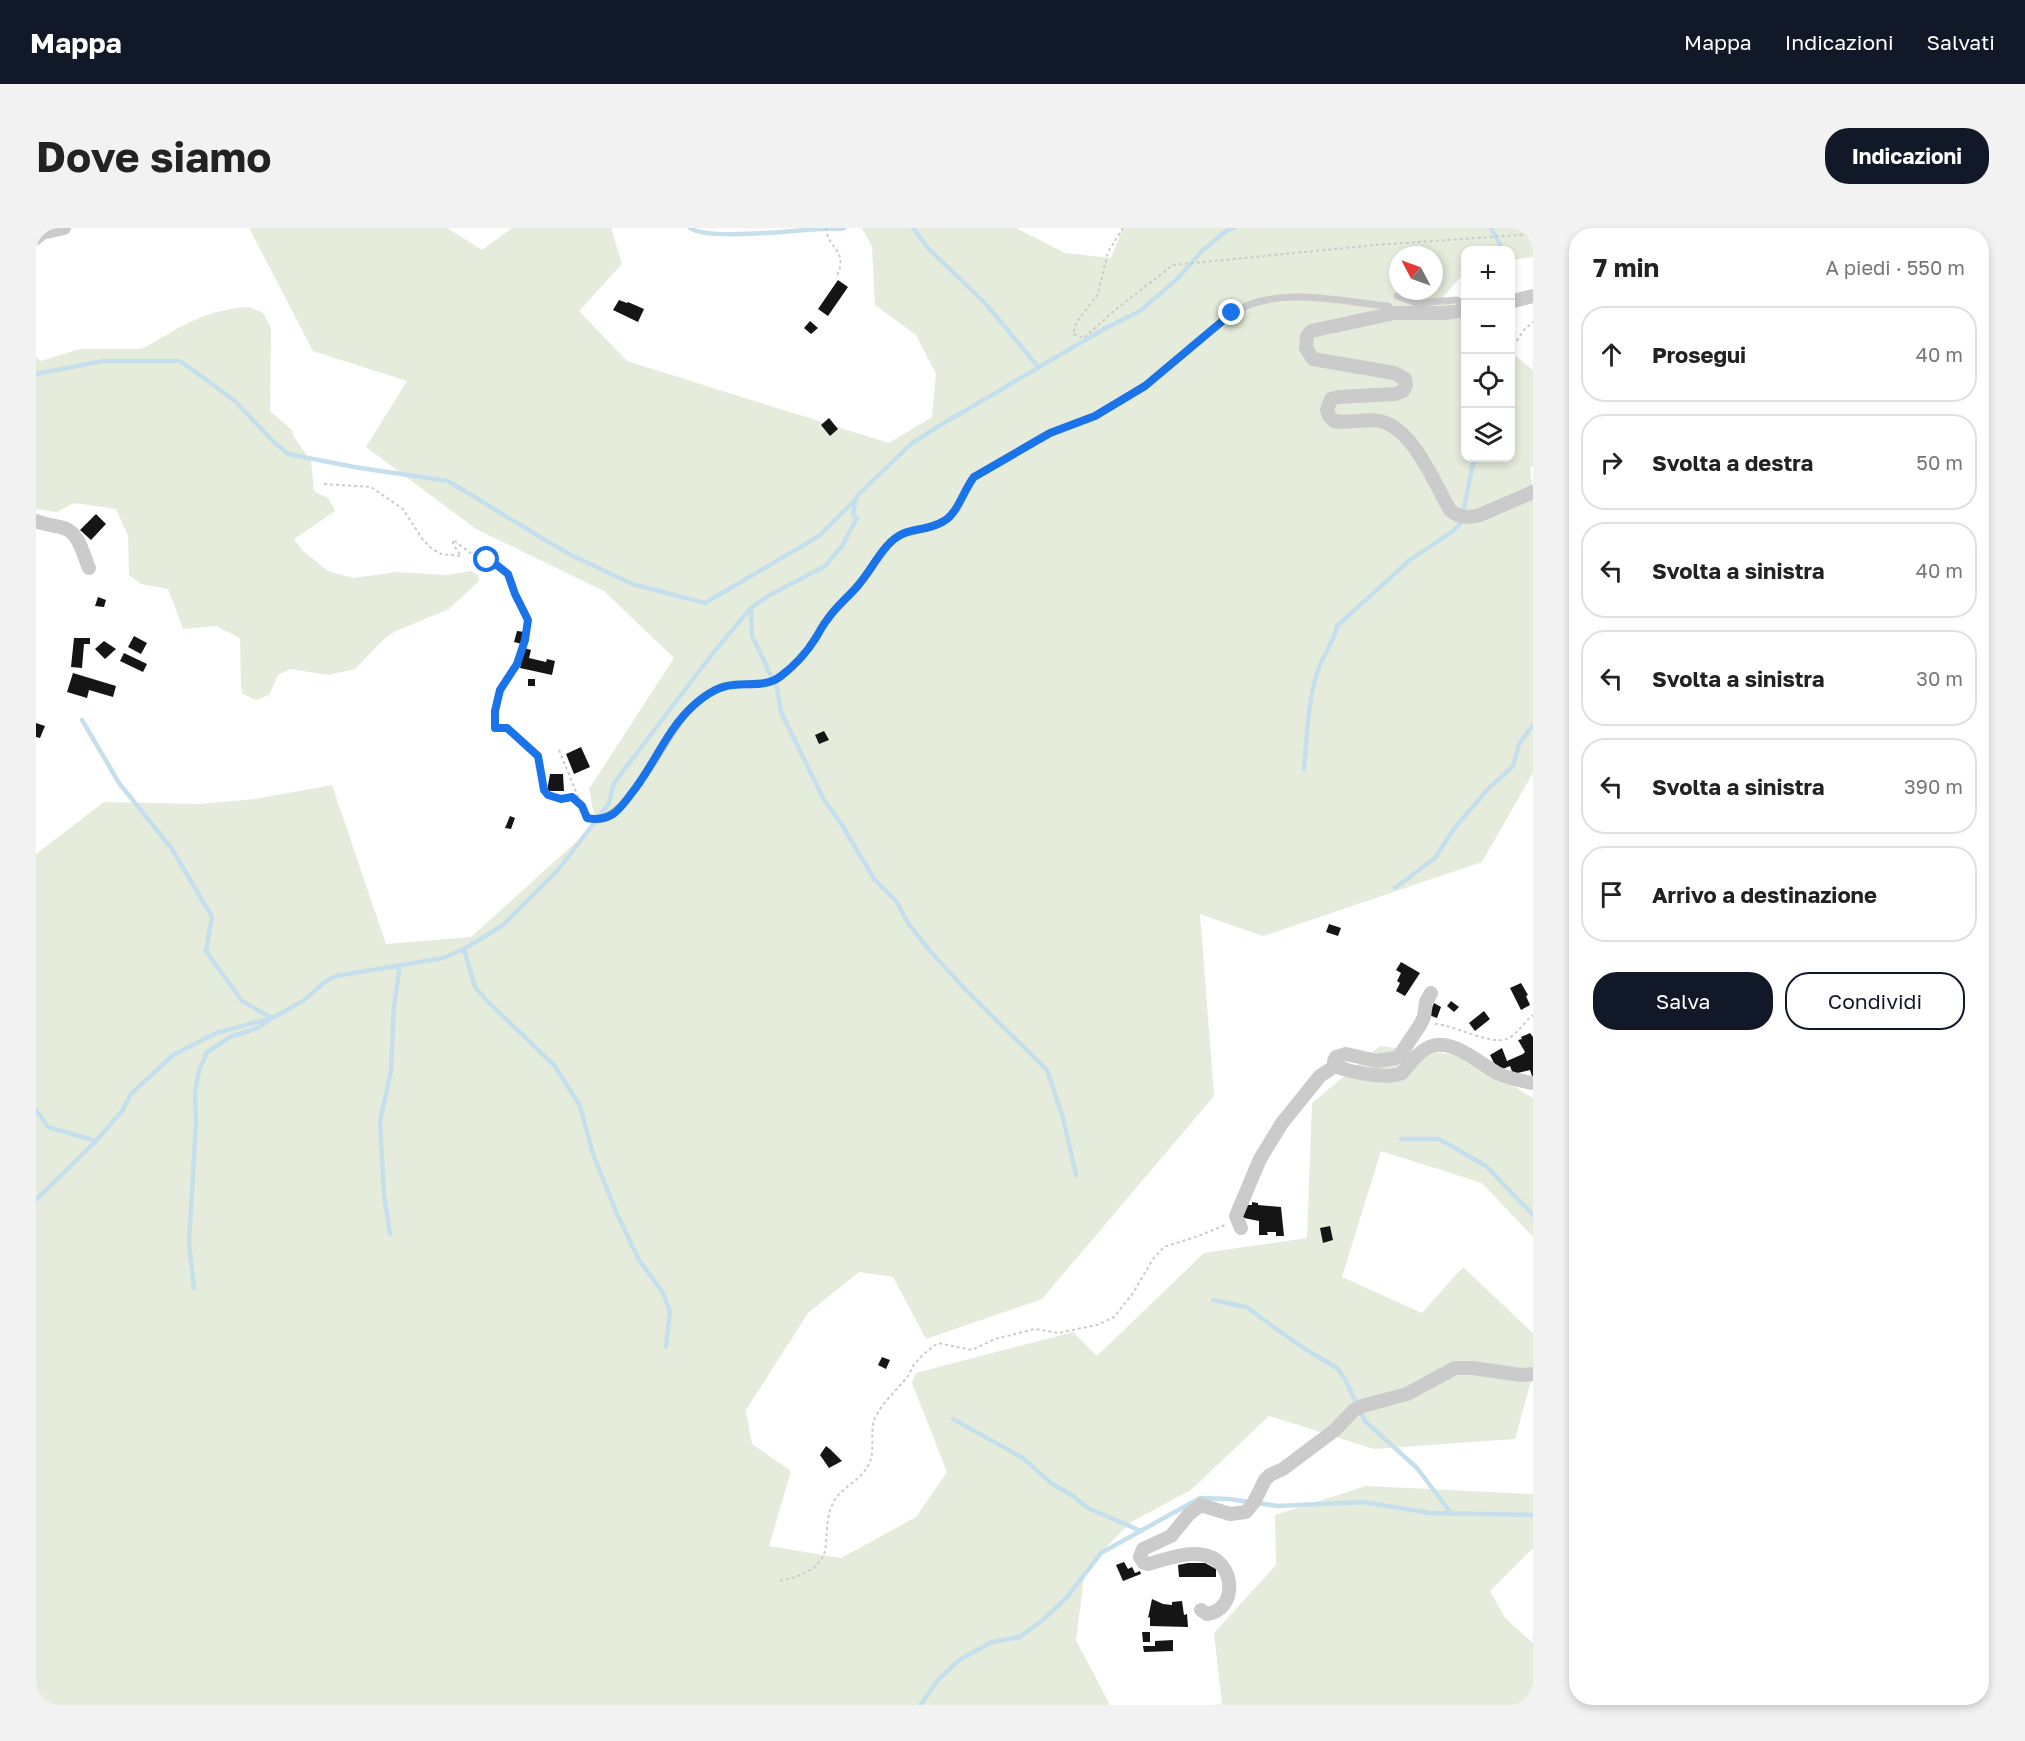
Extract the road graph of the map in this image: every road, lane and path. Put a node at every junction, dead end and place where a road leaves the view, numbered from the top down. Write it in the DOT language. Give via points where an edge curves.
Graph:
graph roads {
  1 [pos="64,228"];
  2 [pos="826,228"];
  3 [pos="1123,228"];
  4 [pos="1533,234"];
  5 [pos="36,238"];
  6 [pos="836,278"];
  7 [pos="1533,296"];
  8 [pos="1408,300"];
  9 [pos="1515,301"];
  10 [pos="1461,303"];
  11 [pos="1461,309"];
  12 [pos="1395,314"];
  13 [pos="1533,322"];
  14 [pos="1515,344"];
  15 [pos="324,484"];
  16 [pos="1533,492"];
  17 [pos="36,521"];
  18 [pos="88,567"];
  19 [pos="559,750"];
  20 [pos="582,806"];
  21 [pos="587,818"];
  22 [pos="1431,993"];
  23 [pos="1533,1015"];
  24 [pos="1420,1025"];
  25 [pos="1335,1066"];
  26 [pos="1533,1083"];
  27 [pos="1238,1224"];
  28 [pos="1533,1374"];
  29 [pos="780,1581"];
  30 [pos="1201,1610"];
  1 -- 5 [label="street"];
  2 -- 6 [label="path" via="840,255"];
  3 -- 4 [label="path" via="1108,252 1098,294 1076,323 1073,334 1084,338 1173,265"];
  7 -- 9 [label="street"];
  8 -- 10 [label="lane"];
  11 -- 12 [label="street"];
  12 -- 16 [label="street" via="1319,329 1307,336 1306,348 1313,358 1394,373 1405,379 1403,391 1395,394 1331,399 1329,416 1341,422 1382,422 1400,431 1418,453 1455,515 1480,515"];
  12 -- 21 [label="lane" via="1388,306 1306,297 1270,299 1232,313 1145,386 1095,416 1050,433 974,477 951,516 942,523 900,533 814,641 780,677 766,683 733,685 706,696 680,720 623,805 603,819"];
  13 -- 14 [label="path"];
  15 -- 20 [label="path" via="371,487 403,509 431,548 441,554 461,556 453,540 508,574 528,620 517,664 500,690 495,728 507,728 538,756 548,795 572,797"];
  17 -- 18 [label="street" via="66,529 78,541"];
  19 -- 20 [label="path"];
  20 -- 21 [label="path"];
  22 -- 24 [label="street"];
  23 -- 24 [label="path" via="1502,1041 1449,1025"];
  24 -- 25 [label="street" via="1396,1059 1377,1061 1346,1054 1336,1057"];
  25 -- 26 [label="street" via="1397,1075 1425,1049 1443,1045 1499,1074"];
  25 -- 27 [label="street" via="1320,1076 1282,1123 1254,1171 1237,1211"];
  27 -- 29 [label="path" via="1164,1247 1114,1317 1097,1325 1058,1333 1035,1329 995,1339 972,1350 938,1343 914,1364 873,1424 869,1466 833,1503 821,1559 810,1571"];
  28 -- 30 [label="street" via="1455,1368 1407,1394 1354,1410 1326,1437 1270,1475 1246,1512 1230,1514 1201,1505 1195,1508 1171,1536 1143,1549 1140,1557 1148,1564 1187,1555 1218,1561 1230,1584 1227,1600 1219,1611 1207,1614"];
}
